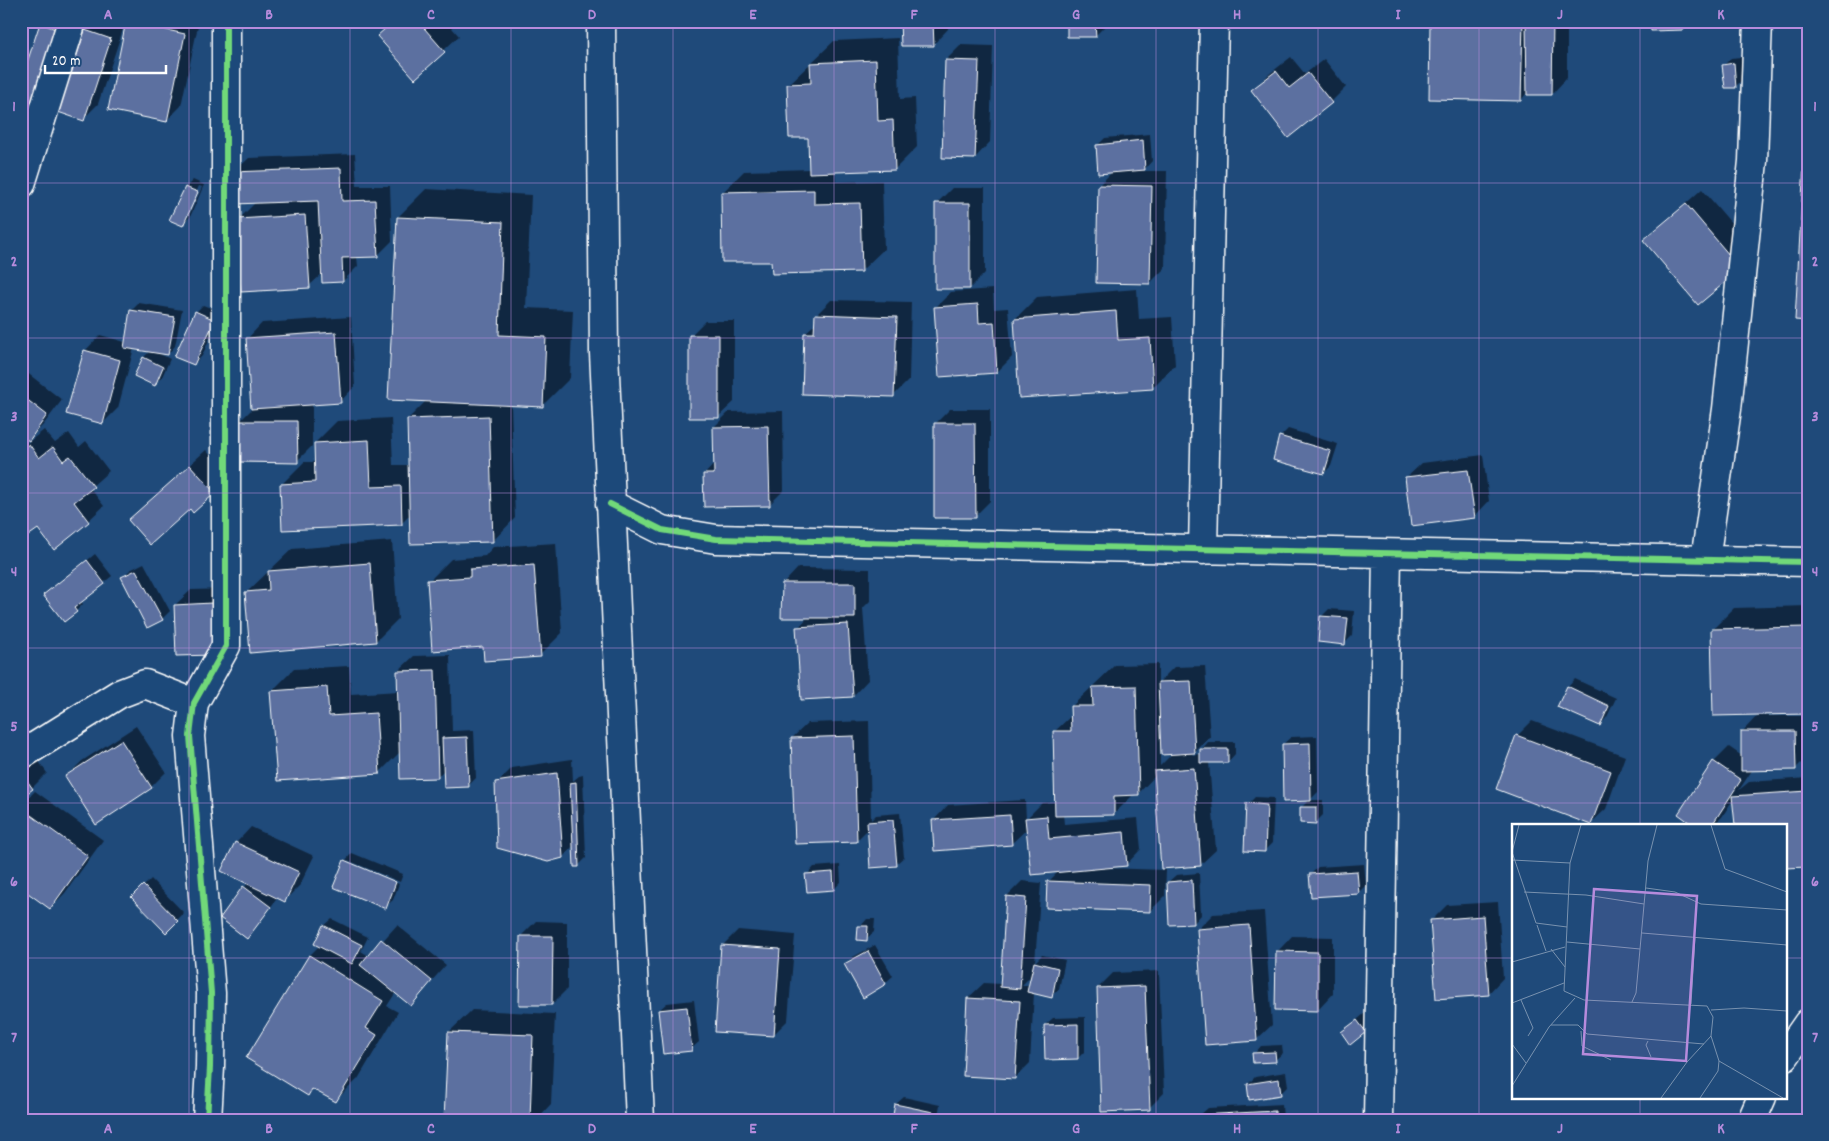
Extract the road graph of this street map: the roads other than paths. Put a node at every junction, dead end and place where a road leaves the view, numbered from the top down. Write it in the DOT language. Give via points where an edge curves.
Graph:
graph roads {
  1 [pos="72,21"];
  2 [pos="226,21"];
  3 [pos="601,21"];
  4 [pos="1214,21"];
  5 [pos="1758,21"];
  6 [pos="21,184"];
  7 [pos="610,504"];
  8 [pos="1203,550"];
  9 [pos="1387,554"];
  10 [pos="1705,560"];
  11 [pos="1808,562"];
  12 [pos="194,703"];
  13 [pos="22,754"];
  14 [pos="1808,1023"];
  15 [pos="1786,1055"];
  16 [pos="1762,1098"];
  17 [pos="207,1120"];
  18 [pos="640,1120"];
  19 [pos="1378,1120"];
  20 [pos="1752,1120"];
  1 -- 6 [label="street"];
  2 -- 12 [label="street" via="226,646"];
  3 -- 7 [label="street" via="604,354"];
  4 -- 8 [label="street"];
  5 -- 10 [label="street" via="1753,161 1727,409"];
  7 -- 8 [label="street" via="662,530 716,539"];
  7 -- 18 [label="street"];
  8 -- 9 [label="street"];
  9 -- 10 [label="street"];
  9 -- 19 [label="street"];
  10 -- 11 [label="street"];
  12 -- 13 [label="street" via="145,684 119,694"];
  12 -- 17 [label="street" via="190,736 211,993"];
  14 -- 15 [label="street"];
  16 -- 20 [label="street"];
}
